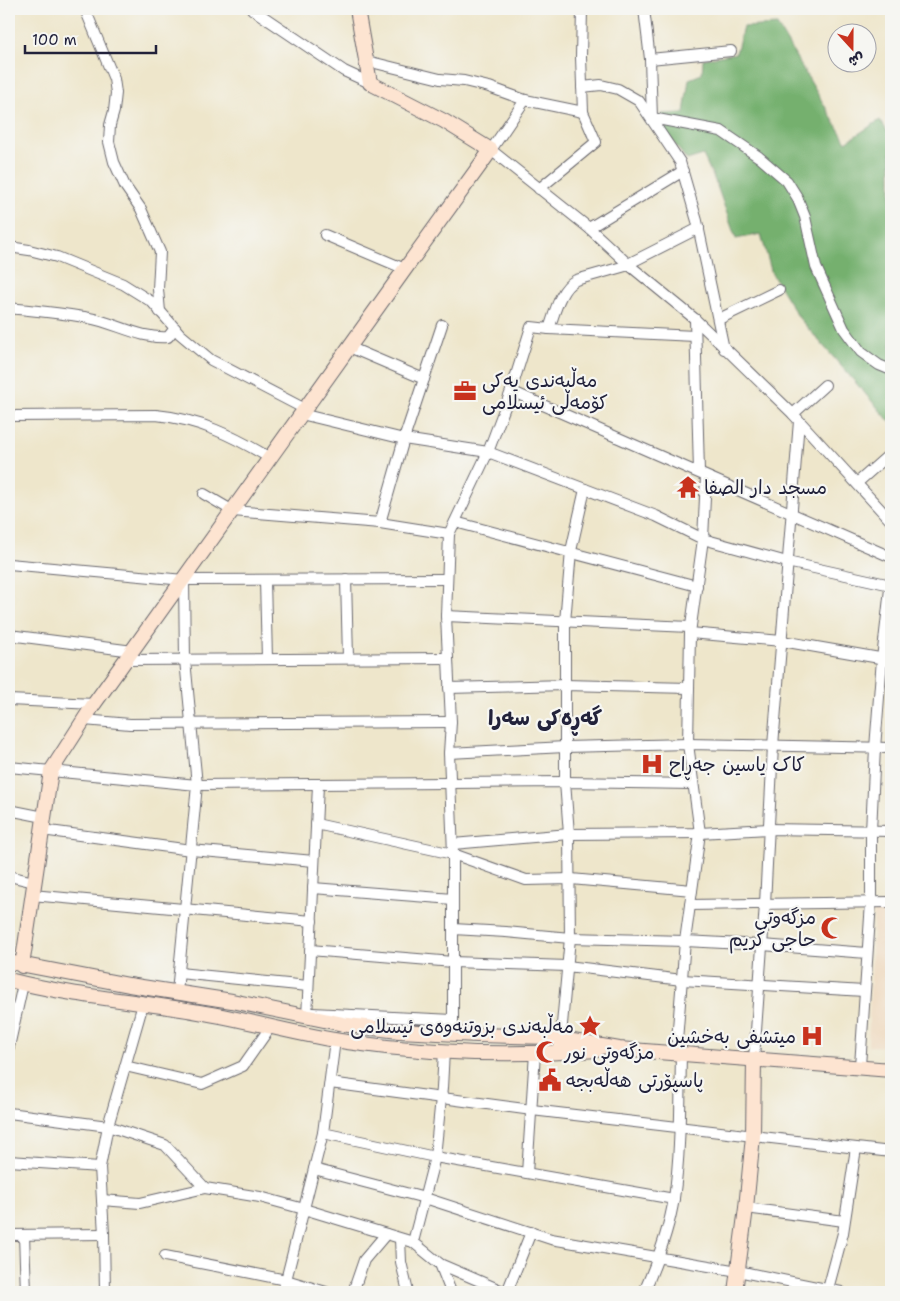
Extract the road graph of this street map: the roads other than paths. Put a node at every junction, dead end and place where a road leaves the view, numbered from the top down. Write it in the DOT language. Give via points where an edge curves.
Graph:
graph roads {
  1 [pos="85,9"];
  2 [pos="252,9"];
  3 [pos="357,9"];
  4 [pos="582,9"];
  5 [pos="644,9"];
  6 [pos="731,51"];
  7 [pos="650,58"];
  8 [pos="367,61"];
  9 [pos="370,83"];
  10 [pos="582,87"];
  11 [pos="525,100"];
  12 [pos="583,112"];
  13 [pos="652,118"];
  14 [pos="491,150"];
  15 [pos="683,171"];
  16 [pos="539,189"];
  17 [pos="589,228"];
  18 [pos="698,228"];
  19 [pos="325,235"];
  20 [pos="9,247"];
  21 [pos="629,264"];
  22 [pos="405,269"];
  23 [pos="779,290"];
  24 [pos="9,308"];
  25 [pos="160,313"];
  26 [pos="719,318"];
  27 [pos="695,319"];
  28 [pos="442,325"];
  29 [pos="175,328"];
  30 [pos="549,328"];
  31 [pos="695,336"];
  32 [pos="349,347"];
  33 [pos="724,349"];
  34 [pos="891,370"];
  35 [pos="424,379"];
  36 [pos="825,385"];
  37 [pos="510,391"];
  38 [pos="303,411"];
  39 [pos="9,416"];
  40 [pos="796,417"];
  41 [pos="404,439"];
  42 [pos="488,452"];
  43 [pos="891,453"];
  44 [pos="270,458"];
  45 [pos="702,475"];
  46 [pos="857,482"];
  47 [pos="585,489"];
  48 [pos="204,494"];
  49 [pos="233,511"];
  50 [pos="791,512"];
  51 [pos="891,521"];
  52 [pos="455,522"];
  53 [pos="380,523"];
  54 [pos="449,534"];
  55 [pos="703,539"];
  56 [pos="571,551"];
  57 [pos="891,557"];
  58 [pos="787,562"];
  59 [pos="9,564"];
  60 [pos="346,579"];
  61 [pos="447,579"];
  62 [pos="184,580"];
  63 [pos="266,580"];
  64 [pos="891,580"];
  65 [pos="891,585"];
  66 [pos="697,586"];
  67 [pos="446,616"];
  68 [pos="565,622"];
  69 [pos="690,630"];
  70 [pos="9,635"];
  71 [pos="782,641"];
  72 [pos="130,656"];
  73 [pos="348,658"];
  74 [pos="447,658"];
  75 [pos="267,659"];
  76 [pos="886,659"];
  77 [pos="185,660"];
  78 [pos="564,685"];
  79 [pos="449,688"];
  80 [pos="689,688"];
  81 [pos="9,700"];
  82 [pos="94,704"];
  83 [pos="84,720"];
  84 [pos="451,722"];
  85 [pos="191,724"];
  86 [pos="688,744"];
  87 [pos="773,746"];
  88 [pos="565,747"];
  89 [pos="874,748"];
  90 [pos="891,748"];
  91 [pos="449,753"];
  92 [pos="9,767"];
  93 [pos="51,771"];
  94 [pos="565,782"];
  95 [pos="318,784"];
  96 [pos="450,784"];
  97 [pos="693,784"];
  98 [pos="197,785"];
  99 [pos="9,810"];
  100 [pos="43,824"];
  101 [pos="316,824"];
  102 [pos="768,829"];
  103 [pos="871,831"];
  104 [pos="891,831"];
  105 [pos="700,833"];
  106 [pos="569,834"];
  107 [pos="453,849"];
  108 [pos="191,850"];
  109 [pos="314,861"];
  110 [pos="9,876"];
  111 [pos="571,879"];
  112 [pos="313,888"];
  113 [pos="33,889"];
  114 [pos="692,890"];
  115 [pos="453,899"];
  116 [pos="871,902"];
  117 [pos="891,902"];
  118 [pos="765,904"];
  119 [pos="690,905"];
  120 [pos="185,910"];
  121 [pos="312,922"];
  122 [pos="453,929"];
  123 [pos="570,938"];
  124 [pos="685,941"];
  125 [pos="762,945"];
  126 [pos="310,950"];
  127 [pos="867,953"];
  128 [pos="453,962"];
  129 [pos="15,964"];
  130 [pos="567,966"];
  131 [pos="179,973"];
  132 [pos="9,980"];
  133 [pos="682,980"];
  134 [pos="23,984"];
  135 [pos="758,984"];
  136 [pos="129,985"];
  137 [pos="308,986"];
  138 [pos="864,991"];
  139 [pos="177,992"];
  140 [pos="126,1002"];
  141 [pos="143,1004"];
  142 [pos="307,1015"];
  143 [pos="271,1026"];
  144 [pos="453,1027"];
  145 [pos="335,1040"];
  146 [pos="560,1046"];
  147 [pos="9,1047"];
  148 [pos="444,1051"];
  149 [pos="535,1053"];
  150 [pos="678,1053"];
  151 [pos="754,1059"];
  152 [pos="125,1066"];
  153 [pos="860,1066"];
  154 [pos="891,1070"];
  155 [pos="330,1083"];
  156 [pos="440,1097"];
  157 [pos="532,1110"];
  158 [pos="9,1113"];
  159 [pos="108,1126"];
  160 [pos="679,1127"];
  161 [pos="323,1133"];
  162 [pos="752,1136"];
  163 [pos="856,1148"];
  164 [pos="891,1152"];
  165 [pos="435,1157"];
  166 [pos="9,1161"];
  167 [pos="100,1167"];
  168 [pos="314,1169"];
  169 [pos="526,1173"];
  170 [pos="205,1188"];
  171 [pos="425,1198"];
  172 [pos="674,1199"];
  173 [pos="102,1200"];
  174 [pos="746,1208"];
  175 [pos="304,1209"];
  176 [pos="844,1221"];
  177 [pos="531,1232"];
  178 [pos="104,1234"];
  179 [pos="386,1234"];
  180 [pos="9,1235"];
  181 [pos="24,1235"];
  182 [pos="400,1239"];
  183 [pos="413,1242"];
  184 [pos="165,1256"];
  185 [pos="659,1258"];
  186 [pos="440,1264"];
  187 [pos="738,1271"];
  188 [pos="286,1280"];
  189 [pos="828,1289"];
  190 [pos="26,1292"];
  191 [pos="105,1292"];
  192 [pos="283,1292"];
  193 [pos="326,1292"];
  194 [pos="353,1292"];
  195 [pos="408,1292"];
  196 [pos="451,1292"];
  197 [pos="506,1292"];
  198 [pos="644,1292"];
  199 [pos="735,1292"];
  200 [pos="841,1292"];
  1 -- 25 [label="street" via="114,79 116,93 109,142 114,162 141,209 160,252"];
  2 -- 9 [label="street" via="344,71"];
  3 -- 8 [label="main road"];
  4 -- 10 [label="street"];
  5 -- 7 [label="street"];
  6 -- 7 [label="street"];
  7 -- 13 [label="street"];
  8 -- 9 [label="main road"];
  8 -- 11 [label="street" via="440,79 464,81"];
  9 -- 14 [label="main road"];
  10 -- 12 [label="street"];
  10 -- 13 [label="street" via="601,85 618,88 639,101"];
  11 -- 12 [label="street"];
  11 -- 14 [label="street"];
  12 -- 16 [label="street" via="596,142"];
  13 -- 15 [label="street"];
  13 -- 34 [label="street" via="721,131 760,157 787,181 805,217 816,267 844,329 861,352"];
  14 -- 16 [label="street"];
  14 -- 22 [label="main road"];
  15 -- 17 [label="street"];
  15 -- 18 [label="street"];
  16 -- 17 [label="street"];
  17 -- 21 [label="street"];
  18 -- 21 [label="street"];
  18 -- 26 [label="street"];
  19 -- 22 [label="street"];
  20 -- 25 [label="street" via="57,257 92,270 141,294"];
  21 -- 27 [label="street"];
  21 -- 30 [label="street" via="569,284"];
  22 -- 32 [label="main road"];
  23 -- 26 [label="street"];
  24 -- 29 [label="street" via="91,318 156,338 168,337"];
  25 -- 29 [label="street"];
  26 -- 33 [label="street"];
  27 -- 31 [label="street"];
  27 -- 33 [label="street"];
  28 -- 35 [label="street"];
  29 -- 38 [label="street" via="211,360"];
  30 -- 31 [label="street"];
  30 -- 37 [label="street" via="531,328"];
  31 -- 45 [label="street"];
  32 -- 35 [label="street"];
  32 -- 38 [label="main road"];
  33 -- 40 [label="street"];
  35 -- 41 [label="street"];
  36 -- 40 [label="street"];
  37 -- 42 [label="street"];
  37 -- 45 [label="street"];
  38 -- 41 [label="street"];
  38 -- 44 [label="main road"];
  39 -- 44 [label="street" via="171,417 235,438"];
  40 -- 46 [label="street"];
  40 -- 50 [label="street"];
  41 -- 42 [label="street"];
  41 -- 53 [label="street"];
  42 -- 47 [label="street"];
  42 -- 52 [label="street"];
  43 -- 46 [label="street"];
  44 -- 49 [label="main road"];
  45 -- 50 [label="street"];
  45 -- 55 [label="street"];
  46 -- 51 [label="street"];
  47 -- 55 [label="street" via="656,516"];
  47 -- 56 [label="street"];
  48 -- 49 [label="street"];
  49 -- 53 [label="street"];
  49 -- 62 [label="main road"];
  50 -- 57 [label="street"];
  50 -- 58 [label="street"];
  52 -- 54 [label="street"];
  52 -- 56 [label="street"];
  53 -- 54 [label="street"];
  54 -- 61 [label="street"];
  55 -- 58 [label="street"];
  55 -- 66 [label="street"];
  56 -- 66 [label="street"];
  56 -- 68 [label="street"];
  58 -- 65 [label="street"];
  58 -- 71 [label="street"];
  59 -- 62 [label="street"];
  60 -- 61 [label="street"];
  60 -- 63 [label="street"];
  60 -- 73 [label="street"];
  61 -- 67 [label="street"];
  62 -- 63 [label="street"];
  62 -- 72 [label="main road"];
  62 -- 77 [label="street"];
  63 -- 75 [label="street"];
  64 -- 65 [label="street"];
  65 -- 76 [label="street"];
  66 -- 69 [label="street"];
  67 -- 68 [label="street"];
  67 -- 74 [label="street"];
  68 -- 69 [label="street"];
  68 -- 78 [label="street"];
  69 -- 71 [label="street"];
  69 -- 80 [label="street"];
  70 -- 72 [label="street"];
  71 -- 76 [label="street"];
  71 -- 87 [label="street"];
  72 -- 77 [label="street"];
  72 -- 82 [label="main road"];
  73 -- 74 [label="street"];
  73 -- 75 [label="street"];
  74 -- 79 [label="street"];
  75 -- 77 [label="street"];
  76 -- 89 [label="street"];
  77 -- 85 [label="street"];
  78 -- 79 [label="street"];
  78 -- 80 [label="street"];
  78 -- 88 [label="street"];
  79 -- 84 [label="street"];
  80 -- 86 [label="street"];
  81 -- 82 [label="street"];
  82 -- 83 [label="main road"];
  83 -- 85 [label="street"];
  83 -- 93 [label="main road"];
  84 -- 85 [label="street"];
  84 -- 91 [label="street"];
  85 -- 98 [label="street"];
  86 -- 87 [label="street"];
  86 -- 88 [label="street"];
  86 -- 97 [label="street"];
  87 -- 89 [label="street"];
  87 -- 102 [label="street"];
  88 -- 91 [label="street"];
  88 -- 94 [label="street"];
  89 -- 90 [label="street"];
  89 -- 103 [label="street"];
  91 -- 96 [label="street"];
  92 -- 93 [label="street"];
  93 -- 98 [label="street"];
  93 -- 100 [label="main road"];
  94 -- 96 [label="street"];
  94 -- 97 [label="street"];
  94 -- 106 [label="street"];
  95 -- 96 [label="street"];
  95 -- 98 [label="street"];
  95 -- 101 [label="street"];
  96 -- 107 [label="street"];
  97 -- 105 [label="street"];
  98 -- 108 [label="street"];
  99 -- 100 [label="street"];
  100 -- 108 [label="street"];
  100 -- 113 [label="main road"];
  101 -- 107 [label="street"];
  101 -- 109 [label="street"];
  102 -- 103 [label="street"];
  102 -- 105 [label="street"];
  102 -- 118 [label="street"];
  103 -- 104 [label="street"];
  103 -- 116 [label="street"];
  105 -- 106 [label="street"];
  105 -- 114 [label="street"];
  106 -- 107 [label="street"];
  106 -- 111 [label="street"];
  107 -- 111 [label="street" via="526,880"];
  107 -- 115 [label="street"];
  108 -- 109 [label="street"];
  108 -- 120 [label="street"];
  109 -- 112 [label="street"];
  110 -- 113 [label="street"];
  111 -- 114 [label="street"];
  111 -- 123 [label="street"];
  112 -- 115 [label="street"];
  112 -- 121 [label="street"];
  113 -- 120 [label="street"];
  113 -- 129 [label="main road"];
  114 -- 119 [label="street"];
  115 -- 122 [label="street"];
  116 -- 117 [label="street"];
  116 -- 118 [label="street"];
  116 -- 127 [label="street"];
  118 -- 119 [label="street"];
  118 -- 125 [label="street"];
  119 -- 124 [label="street"];
  120 -- 121 [label="street"];
  120 -- 131 [label="street"];
  121 -- 126 [label="street"];
  122 -- 123 [label="street"];
  122 -- 128 [label="street"];
  123 -- 124 [label="street"];
  123 -- 130 [label="street"];
  124 -- 125 [label="street"];
  124 -- 133 [label="street"];
  125 -- 127 [label="street"];
  125 -- 135 [label="street"];
  126 -- 128 [label="street"];
  126 -- 137 [label="street"];
  127 -- 138 [label="street"];
  128 -- 130 [label="street"];
  128 -- 144 [label="street"];
  129 -- 136 [label="main road"];
  130 -- 133 [label="street"];
  130 -- 146 [label="street"];
  131 -- 137 [label="street"];
  131 -- 139 [label="street"];
  132 -- 134 [label="main road"];
  133 -- 135 [label="street"];
  133 -- 150 [label="street"];
  134 -- 140 [label="main road"];
  134 -- 147 [label="street"];
  135 -- 138 [label="street"];
  135 -- 151 [label="street"];
  136 -- 139 [label="main road"];
  136 -- 140 [label="main road"];
  137 -- 142 [label="street"];
  138 -- 153 [label="street"];
  139 -- 142 [label="main road"];
  140 -- 141 [label="main road"];
  141 -- 143 [label="main road"];
  141 -- 152 [label="street"];
  142 -- 144 [label="main road" via="348,1025"];
  143 -- 145 [label="main road"];
  143 -- 152 [label="street" via="243,1066 202,1084"];
  144 -- 146 [label="main road" via="550,1037"];
  145 -- 148 [label="main road"];
  145 -- 155 [label="street"];
  146 -- 149 [label="main road"];
  146 -- 150 [label="main road"];
  148 -- 149 [label="main road"];
  148 -- 156 [label="street"];
  149 -- 157 [label="street"];
  150 -- 151 [label="main road"];
  150 -- 160 [label="street"];
  151 -- 153 [label="main road"];
  151 -- 162 [label="main road"];
  152 -- 159 [label="street"];
  153 -- 154 [label="main road"];
  155 -- 156 [label="street"];
  155 -- 161 [label="street"];
  156 -- 157 [label="street"];
  156 -- 165 [label="street"];
  157 -- 160 [label="street"];
  157 -- 169 [label="street"];
  158 -- 159 [label="street"];
  159 -- 167 [label="street"];
  159 -- 170 [label="street" via="165,1145"];
  160 -- 162 [label="street"];
  160 -- 172 [label="street"];
  161 -- 165 [label="street"];
  161 -- 168 [label="street"];
  162 -- 163 [label="street"];
  162 -- 174 [label="main road"];
  163 -- 164 [label="street"];
  163 -- 176 [label="street"];
  165 -- 169 [label="street"];
  165 -- 171 [label="street"];
  166 -- 167 [label="street"];
  167 -- 173 [label="street"];
  168 -- 171 [label="street"];
  168 -- 175 [label="street"];
  169 -- 172 [label="street"];
  170 -- 173 [label="street" via="140,1203"];
  170 -- 175 [label="street" via="260,1197"];
  171 -- 177 [label="street"];
  171 -- 183 [label="street"];
  172 -- 185 [label="street"];
  173 -- 178 [label="street"];
  174 -- 176 [label="street"];
  174 -- 187 [label="main road"];
  175 -- 179 [label="street"];
  175 -- 188 [label="street"];
  176 -- 189 [label="street"];
  177 -- 185 [label="street" via="551,1239"];
  177 -- 197 [label="street"];
  178 -- 181 [label="street"];
  178 -- 191 [label="street"];
  179 -- 182 [label="street"];
  179 -- 194 [label="street" via="364,1260"];
  180 -- 181 [label="street"];
  181 -- 190 [label="street"];
  182 -- 183 [label="street"];
  182 -- 195 [label="street"];
  183 -- 186 [label="street"];
  184 -- 188 [label="street"];
  185 -- 187 [label="street"];
  185 -- 198 [label="street"];
  186 -- 196 [label="street"];
  186 -- 197 [label="street"];
  187 -- 189 [label="street"];
  187 -- 199 [label="main road"];
  188 -- 192 [label="street"];
  188 -- 193 [label="street"];
  189 -- 200 [label="street"];
}
